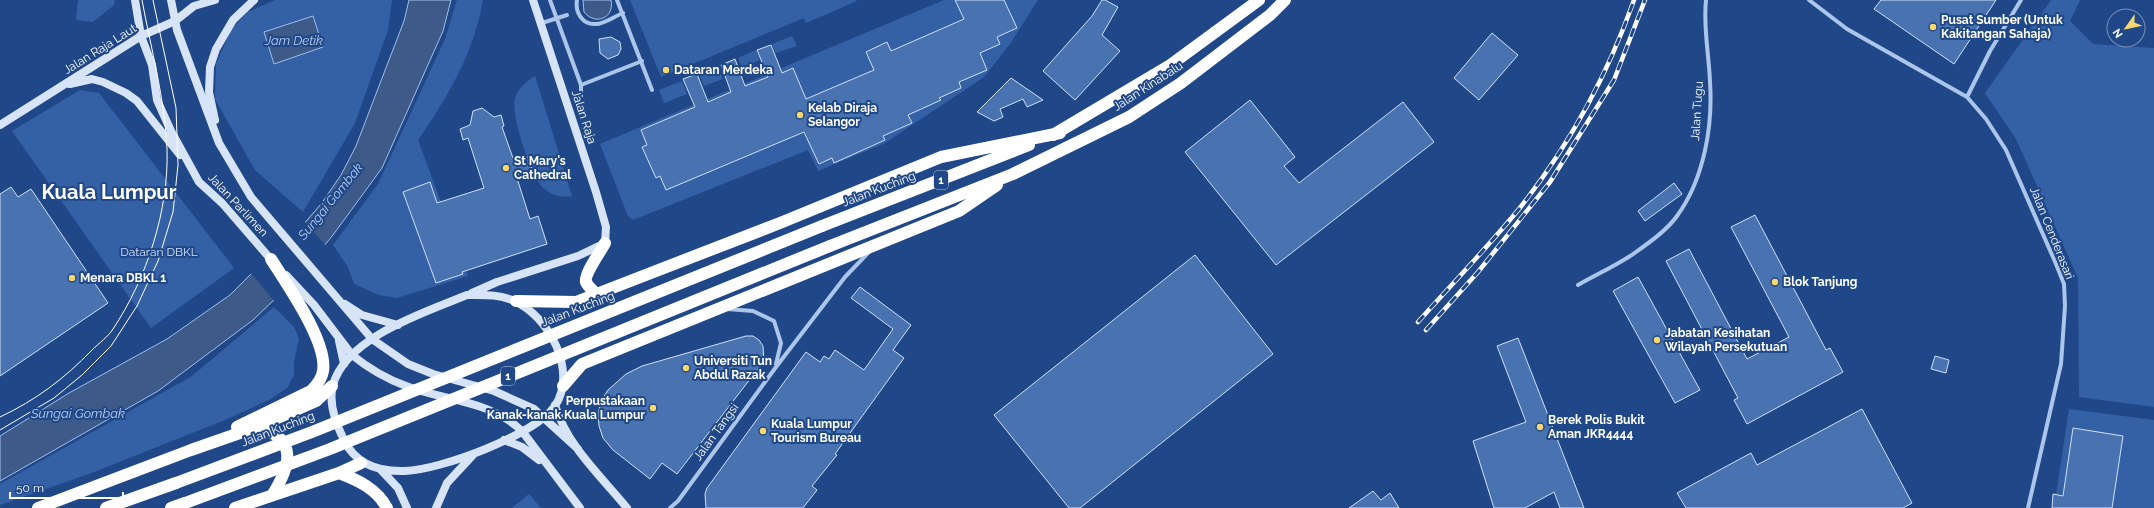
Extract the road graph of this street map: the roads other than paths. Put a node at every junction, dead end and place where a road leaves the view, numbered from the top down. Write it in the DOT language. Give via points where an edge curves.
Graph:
graph roads {
  1 [pos="135,0"];
  2 [pos="171,0"];
  3 [pos="215,0"];
  4 [pos="254,0"];
  5 [pos="533,0"];
  6 [pos="550,0"];
  7 [pos="577,0"];
  8 [pos="617,0"];
  9 [pos="1259,0"];
  10 [pos="1285,0"];
  11 [pos="1706,0"];
  12 [pos="1809,0"];
  13 [pos="2021,0"];
  14 [pos="623,13"];
  15 [pos="567,15"];
  16 [pos="557,18"];
  17 [pos="175,22"];
  18 [pos="542,24"];
  19 [pos="141,36"];
  20 [pos="642,61"];
  21 [pos="581,85"];
  22 [pos="62,86"];
  23 [pos="652,90"];
  24 [pos="581,96"];
  25 [pos="1967,98"];
  26 [pos="0,125"];
  27 [pos="1060,133"];
  28 [pos="219,143"];
  29 [pos="1013,174"];
  30 [pos="199,182"];
  31 [pos="606,243"];
  32 [pos="874,247"];
  33 [pos="271,258"];
  34 [pos="1578,285"];
  35 [pos="329,291"];
  36 [pos="596,294"];
  37 [pos="467,295"];
  38 [pos="516,302"];
  39 [pos="720,309"];
  40 [pos="398,325"];
  41 [pos="338,338"];
  42 [pos="372,340"];
  43 [pos="352,356"];
  44 [pos="344,364"];
  45 [pos="776,366"];
  46 [pos="332,386"];
  47 [pos="563,386"];
  48 [pos="555,405"];
  49 [pos="545,417"];
  50 [pos="257,427"];
  51 [pos="522,431"];
  52 [pos="504,440"];
  53 [pos="578,449"];
  54 [pos="191,450"];
  55 [pos="475,453"];
  56 [pos="361,463"];
  57 [pos="549,468"];
  58 [pos="381,470"];
  59 [pos="339,473"];
  60 [pos="273,494"];
  61 [pos="38,508"];
  62 [pos="106,508"];
  63 [pos="171,508"];
  64 [pos="234,508"];
  65 [pos="387,508"];
  66 [pos="407,508"];
  67 [pos="436,508"];
  68 [pos="580,508"];
  69 [pos="627,508"];
  70 [pos="670,508"];
  71 [pos="2028,508"];
  1 -- 19 [label="street, Jalan Parlimen"];
  2 -- 17 [label="street, Jalan Parlimen"];
  3 -- 17 [label="street, Jalan Raja Laut" via="194,6"];
  4 -- 28 [label="street" via="232,20 216,49 210,67 209,92"];
  5 -- 18 [label="street, Jalan Raja"];
  6 -- 16 [label="street"];
  7 -- 14 [label="street" via="576,6 580,15 588,23 597,25"];
  8 -- 14 [label="street"];
  9 -- 27 [label="highway, Jalan Kinabalu / 1" via="1169,66"];
  10 -- 29 [label="highway, Jalan Kinabalu / 1" via="1270,15 1187,78 1129,117"];
  11 -- 34 [label="street, Jalan Tugu" via="1705,38 1710,82 1708,128 1703,155 1690,194 1676,217 1635,253"];
  12 -- 25 [label="street, Jalan Cenderasari" via="1846,29"];
  13 -- 25 [label="street" via="1990,51"];
  14 -- 20 [label="street"];
  15 -- 16 [label="street"];
  16 -- 18 [label="street"];
  16 -- 21 [label="street"];
  17 -- 19 [label="street, Jalan Raja Laut"];
  17 -- 28 [label="street, Jalan Parlimen" via="184,53"];
  18 -- 31 [label="street, Jalan Raja" via="596,192 606,227"];
  19 -- 22 [label="street, Jalan Raja Laut"];
  19 -- 30 [label="street, Jalan Parlimen" via="152,65 157,100 162,113"];
  20 -- 21 [label="street"];
  20 -- 23 [label="street"];
  21 -- 24 [label="street"];
  22 -- 26 [label="street, Jalan Raja Laut"];
  22 -- 30 [label="street" via="92,79 126,93 137,101 159,127"];
  25 -- 71 [label="street, Jalan Cenderasari" via="1986,119 2006,150 2064,284 2061,364"];
  27 -- 36 [label="highway" via="941,157"];
  27 -- 62 [label="highway, Jalan Kuching / 1, bridge" via="319,429"];
  28 -- 35 [label="street, Jalan Parlimen" via="251,197"];
  29 -- 32 [label="highway" via="959,212"];
  29 -- 63 [label="highway, 1, bridge" via="338,446"];
  30 -- 33 [label="street, Jalan Parlimen" via="219,200"];
  31 -- 36 [label="highway" via="587,274 588,286"];
  31 -- 37 [label="street" via="578,256"];
  32 -- 39 [label="highway"];
  32 -- 45 [label="street, Jalan Tangsi" via="845,277"];
  33 -- 41 [label="street, Jalan Parlimen" via="314,305"];
  33 -- 54 [label="highway" via="304,313 322,352 323,370 319,383 311,391"];
  35 -- 40 [label="street, Jalan Parlimen" via="362,315"];
  35 -- 42 [label="street, Jalan Parlimen"];
  36 -- 38 [label="highway" via="571,303"];
  37 -- 38 [label="street" via="496,295"];
  37 -- 40 [label="street"];
  38 -- 47 [label="street" via="538,317 552,339 561,362"];
  39 -- 45 [label="street, Jalan Tangsi" via="752,311 774,321 781,343"];
  39 -- 47 [label="highway" via="582,364"];
  40 -- 42 [label="street"];
  41 -- 43 [label="street, Jalan Parlimen"];
  41 -- 44 [label="street, Jalan Parlimen"];
  42 -- 43 [label="street"];
  42 -- 49 [label="street, Jalan Parlimen, bridge" via="408,364 433,374 494,391 534,408"];
  43 -- 44 [label="street"];
  43 -- 51 [label="street, Jalan Parlimen, bridge" via="406,386 478,404 514,423"];
  44 -- 46 [label="street"];
  45 -- 70 [label="street, Jalan Tangsi" via="678,501"];
  46 -- 50 [label="highway" via="316,401"];
  46 -- 56 [label="street" via="332,408 339,430 348,449"];
  47 -- 48 [label="street"];
  48 -- 49 [label="street"];
  48 -- 53 [label="street, Jalan Parlimen" via="559,418"];
  49 -- 51 [label="street"];
  49 -- 53 [label="street, Jalan Parlimen"];
  50 -- 54 [label="highway"];
  50 -- 60 [label="highway" via="269,430 277,436 288,456 285,475"];
  51 -- 52 [label="street"];
  51 -- 57 [label="street, Jalan Parlimen"];
  52 -- 55 [label="street"];
  52 -- 57 [label="street, Jalan Parlimen" via="522,447"];
  53 -- 69 [label="street, Jalan Parlimen"];
  54 -- 61 [label="highway"];
  55 -- 58 [label="street" via="422,470"];
  55 -- 67 [label="street" via="448,483"];
  56 -- 58 [label="street"];
  56 -- 59 [label="highway"];
  57 -- 68 [label="street, Jalan Parlimen"];
  58 -- 66 [label="street" via="398,488"];
  59 -- 60 [label="highway"];
  59 -- 65 [label="highway" via="368,486"];
  60 -- 64 [label="highway"];
}
